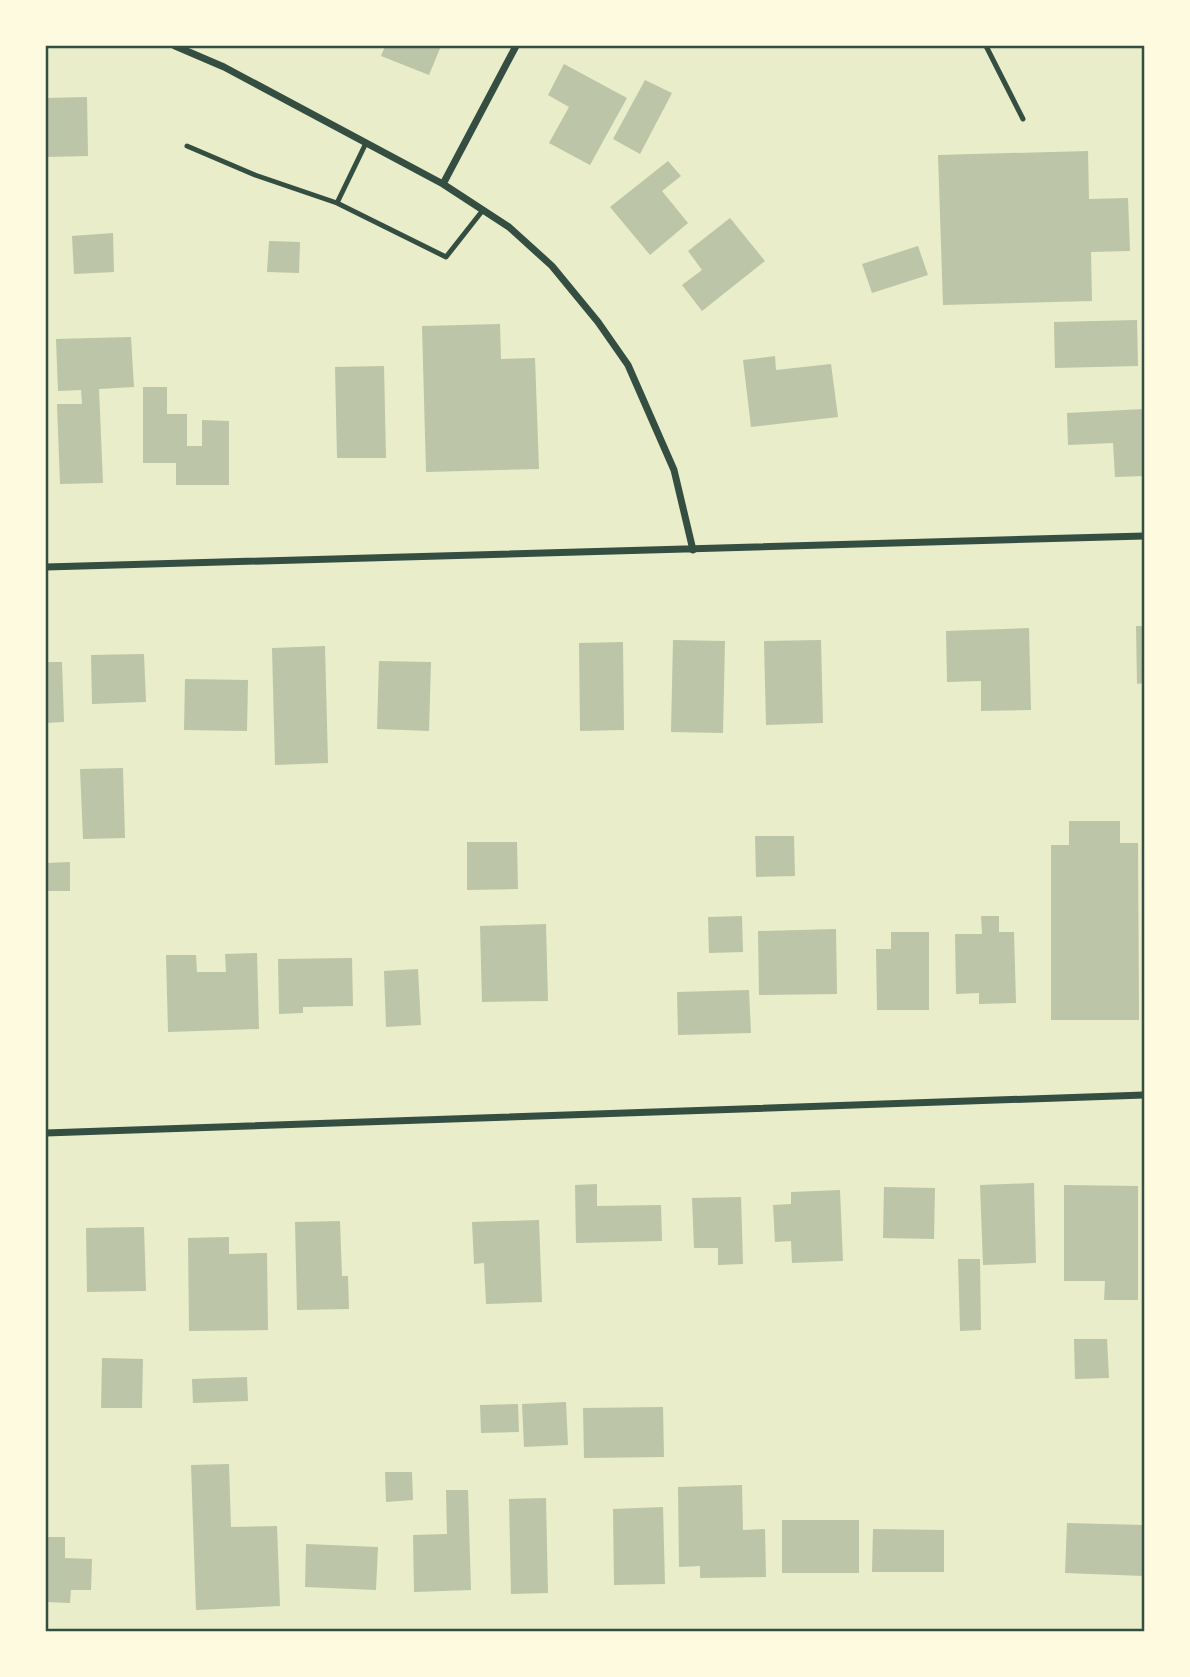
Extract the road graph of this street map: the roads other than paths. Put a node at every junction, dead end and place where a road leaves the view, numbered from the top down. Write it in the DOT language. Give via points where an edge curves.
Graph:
graph roads {
  1 [pos="175,46"];
  2 [pos="516,46"];
  3 [pos="986,46"];
  4 [pos="1023,119"];
  5 [pos="366,143"];
  6 [pos="187,146"];
  7 [pos="443,184"];
  8 [pos="337,203"];
  9 [pos="482,210"];
  10 [pos="1144,536"];
  11 [pos="693,550"];
  12 [pos="46,567"];
  13 [pos="1144,1095"];
  14 [pos="46,1133"];
  1 -- 5 [label="street" via="225,67"];
  2 -- 7 [label="street"];
  3 -- 4 [label="lane"];
  5 -- 7 [label="street"];
  5 -- 8 [label="lane"];
  6 -- 8 [label="lane"];
  7 -- 9 [label="street"];
  8 -- 9 [label="lane" via="446,257"];
  9 -- 11 [label="street" via="509,227 552,267 628,365 674,470"];
  10 -- 11 [label="street"];
  11 -- 12 [label="street"];
  13 -- 14 [label="street"];
}
